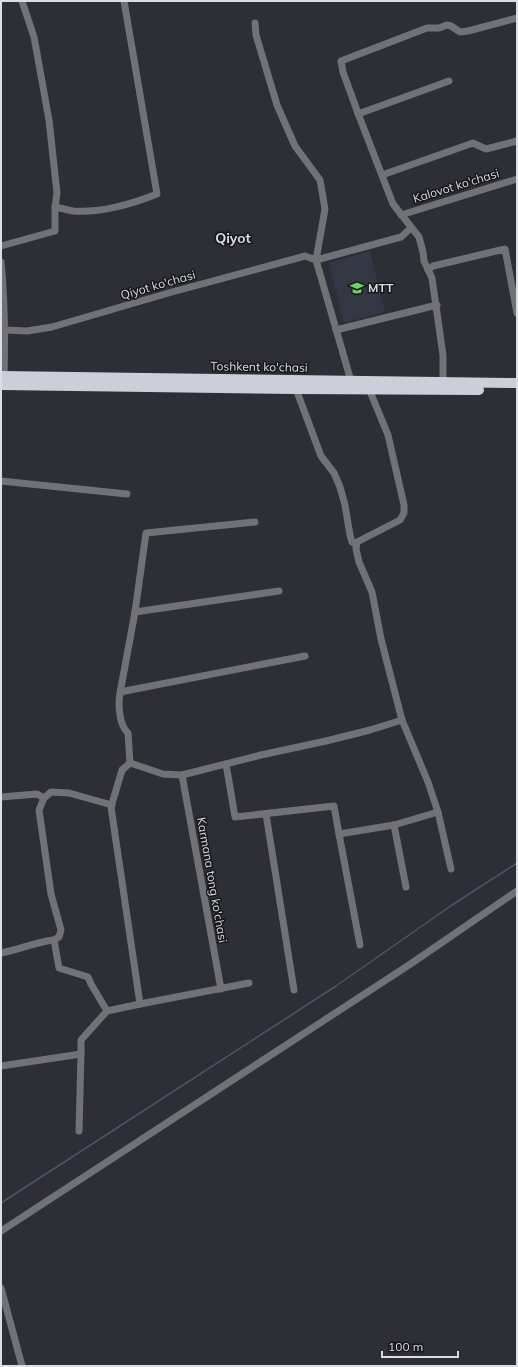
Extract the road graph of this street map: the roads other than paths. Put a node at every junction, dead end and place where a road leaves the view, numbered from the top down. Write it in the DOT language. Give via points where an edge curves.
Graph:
graph roads {
  1 [pos="22,1"];
  2 [pos="124,1"];
  3 [pos="517,18"];
  4 [pos="256,23"];
  5 [pos="449,81"];
  6 [pos="358,114"];
  7 [pos="517,141"];
  8 [pos="382,175"];
  9 [pos="517,179"];
  10 [pos="55,207"];
  11 [pos="401,215"];
  12 [pos="411,228"];
  13 [pos="1,246"];
  14 [pos="316,260"];
  15 [pos="1,262"];
  16 [pos="428,270"];
  17 [pos="437,305"];
  18 [pos="517,314"];
  19 [pos="5,330"];
  20 [pos="336,330"];
  21 [pos="2,380"];
  22 [pos="351,381"];
  23 [pos="443,382"];
  24 [pos="517,383"];
  25 [pos="296,389"];
  26 [pos="369,389"];
  27 [pos="517,390"];
  28 [pos="1,481"];
  29 [pos="127,494"];
  30 [pos="255,522"];
  31 [pos="356,545"];
  32 [pos="279,591"];
  33 [pos="135,612"];
  34 [pos="305,656"];
  35 [pos="120,693"];
  36 [pos="402,720"];
  37 [pos="130,763"];
  38 [pos="226,764"];
  39 [pos="182,775"];
  40 [pos="1,797"];
  41 [pos="44,798"];
  42 [pos="112,805"];
  43 [pos="438,812"];
  44 [pos="266,814"];
  45 [pos="394,825"];
  46 [pos="339,834"];
  47 [pos="451,868"];
  48 [pos="406,887"];
  49 [pos="517,891"];
  50 [pos="54,940"];
  51 [pos="360,945"];
  52 [pos="1,953"];
  53 [pos="249,983"];
  54 [pos="221,989"];
  55 [pos="294,990"];
  56 [pos="140,1004"];
  57 [pos="107,1012"];
  58 [pos="81,1054"];
  59 [pos="1,1066"];
  60 [pos="80,1131"];
  61 [pos="1,1231"];
  62 [pos="1,1288"];
  63 [pos="22,1366"];
  1 -- 10 [label="street" via="34,37 48,120 57,193"];
  2 -- 10 [label="street" via="157,194 95,210 73,211"];
  3 -- 6 [label="street, Kalovot ko'chasi" via="460,32 447,25 427,28 341,61"];
  4 -- 14 [label="street" via="256,35 277,104 295,146 320,180 325,209"];
  5 -- 6 [label="street"];
  6 -- 8 [label="street, Kalovot ko'chasi"];
  7 -- 8 [label="street" via="486,149 473,143"];
  8 -- 11 [label="street, Kalovot ko'chasi" via="393,204"];
  9 -- 11 [label="street, Kalovot ko'chasi"];
  10 -- 13 [label="street" via="55,231"];
  11 -- 12 [label="street, Kalovot ko'chasi"];
  12 -- 14 [label="street" via="401,237"];
  12 -- 16 [label="street, Kalovot ko'chasi" via="419,237"];
  14 -- 19 [label="street, Qiyot ko'chasi" via="305,256 52,327 28,331"];
  14 -- 20 [label="street"];
  15 -- 19 [label="street"];
  16 -- 17 [label="street, Kalovot ko'chasi"];
  16 -- 18 [label="street" via="433,266 505,249"];
  17 -- 20 [label="street"];
  17 -- 23 [label="street, Kalovot ko'chasi" via="443,355"];
  19 -- 21 [label="street"];
  20 -- 22 [label="street"];
  21 -- 22 [label="highway, Toshkent ko'chasi"];
  21 -- 25 [label="highway, Toshkent ko'chasi"];
  22 -- 23 [label="highway, Toshkent ko'chasi"];
  23 -- 24 [label="highway, Toshkent ko'chasi"];
  25 -- 26 [label="highway, Toshkent ko'chasi"];
  25 -- 31 [label="street" via="321,456 334,473 345,505 352,542"];
  26 -- 27 [label="highway, Toshkent ko'chasi"];
  26 -- 31 [label="street" via="388,435 404,513 400,520 357,542"];
  28 -- 29 [label="street"];
  30 -- 33 [label="street" via="146,533"];
  31 -- 36 [label="street" via="359,562 372,592"];
  32 -- 33 [label="street"];
  33 -- 35 [label="street"];
  34 -- 35 [label="street"];
  35 -- 37 [label="street" via="122,722 124,730 128,733"];
  36 -- 38 [label="street"];
  36 -- 43 [label="street"];
  37 -- 39 [label="street" via="163,774"];
  37 -- 42 [label="street" via="122,770"];
  38 -- 39 [label="street"];
  38 -- 44 [label="street" via="235,817"];
  39 -- 54 [label="street, Karmana tong ko'chasi"];
  40 -- 41 [label="street" via="36,794"];
  41 -- 42 [label="street" via="51,792 69,793"];
  41 -- 50 [label="street" via="39,810 51,894 61,930"];
  42 -- 56 [label="street"];
  43 -- 45 [label="street"];
  43 -- 47 [label="street"];
  44 -- 46 [label="street" via="334,806"];
  44 -- 55 [label="street"];
  45 -- 46 [label="street"];
  45 -- 48 [label="street"];
  46 -- 51 [label="street"];
  49 -- 61 [label="street" via="412,964"];
  50 -- 52 [label="street"];
  50 -- 57 [label="street" via="59,968 88,977"];
  53 -- 54 [label="street"];
  54 -- 56 [label="street"];
  56 -- 57 [label="street"];
  57 -- 58 [label="street" via="81,1040"];
  58 -- 59 [label="street"];
  58 -- 60 [label="street"];
  62 -- 63 [label="street"];
}
